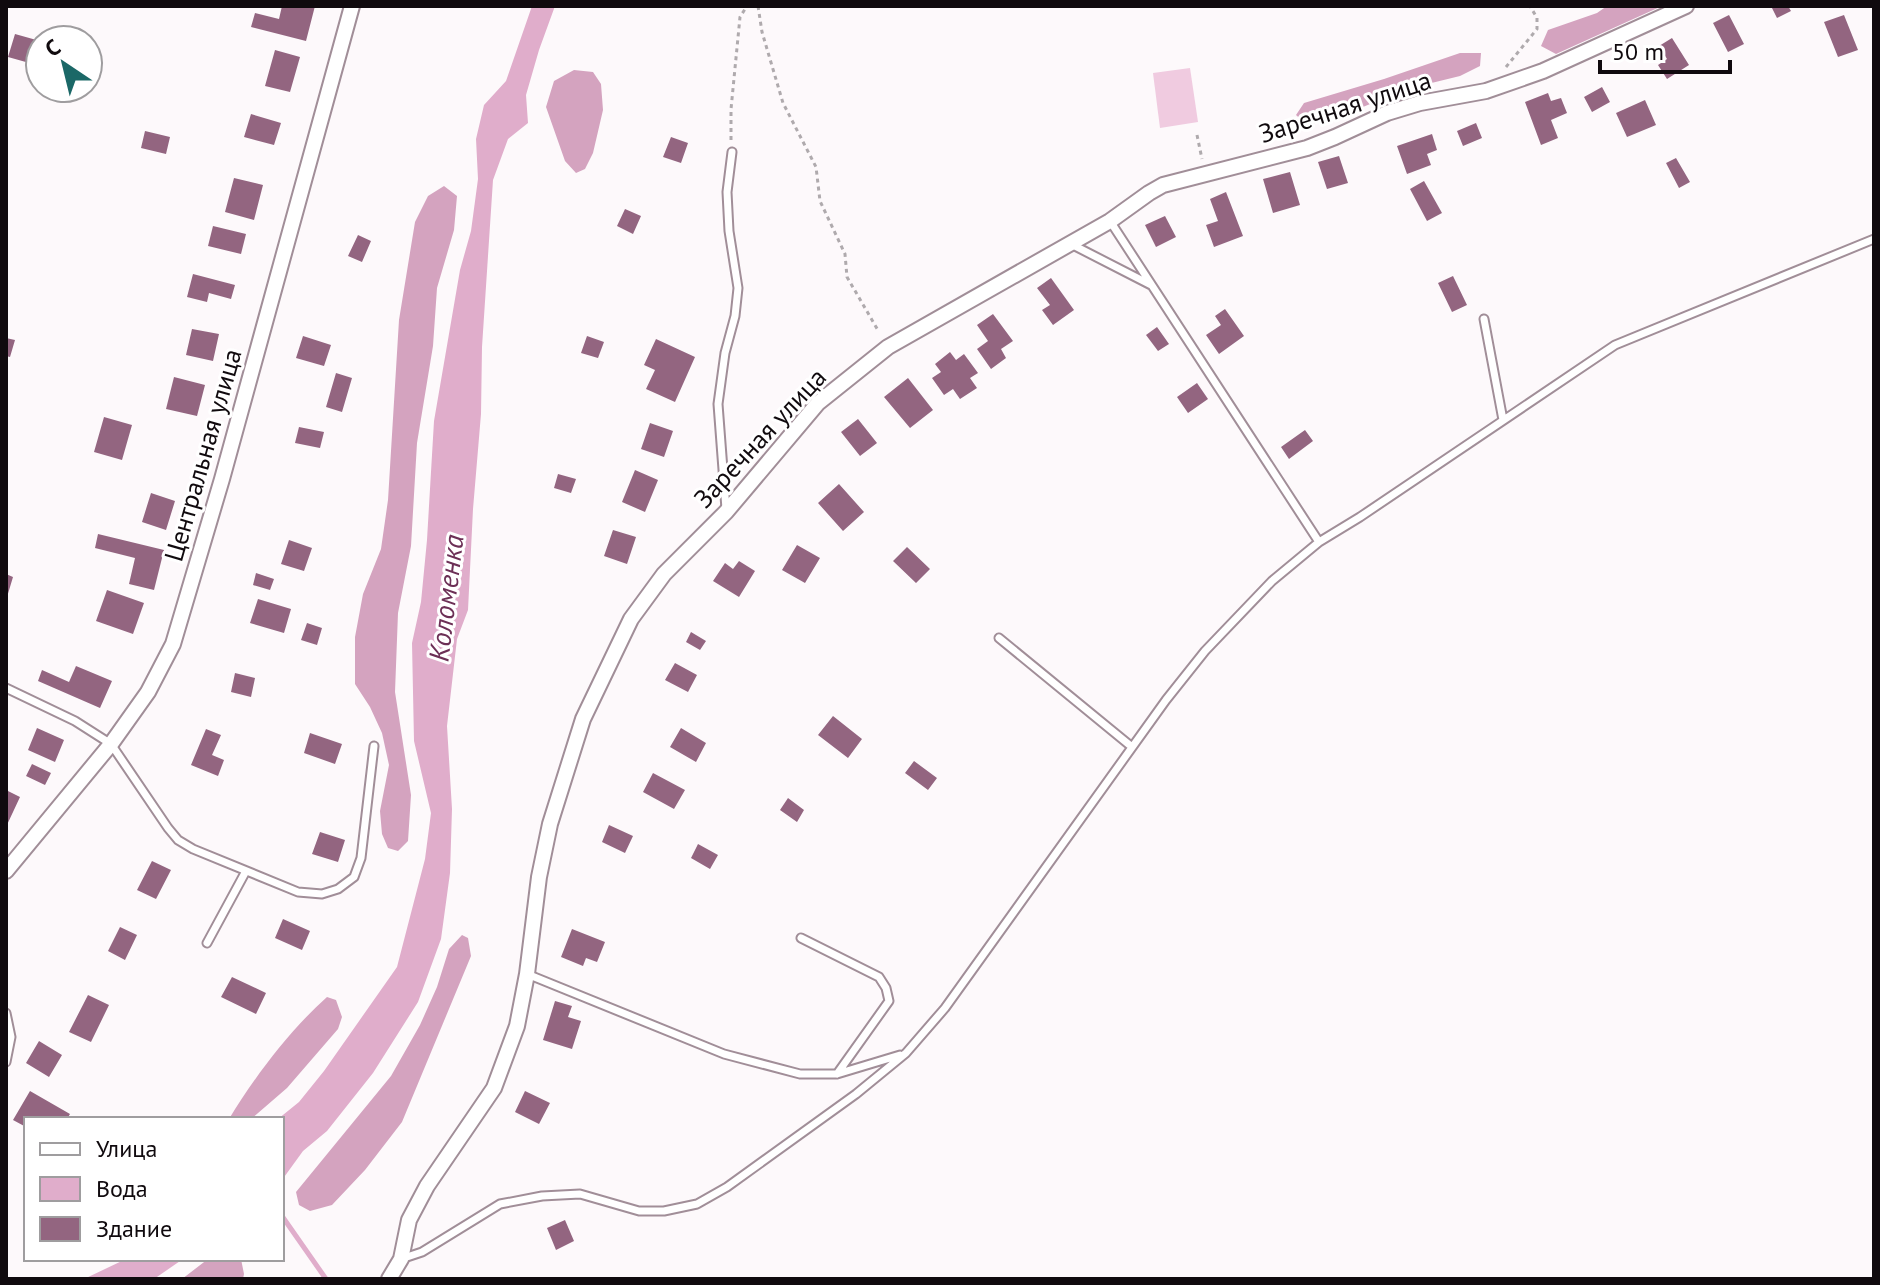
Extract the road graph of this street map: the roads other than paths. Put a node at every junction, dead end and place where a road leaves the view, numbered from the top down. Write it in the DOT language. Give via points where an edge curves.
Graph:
graph roads {
  1 [pos="352,6"];
  2 [pos="1686,6"];
  3 [pos="732,152"];
  4 [pos="1110,221"];
  5 [pos="1874,239"];
  6 [pos="1069,243"];
  7 [pos="1153,286"];
  8 [pos="1484,319"];
  9 [pos="1503,420"];
  10 [pos="726,512"];
  11 [pos="1319,542"];
  12 [pos="999,638"];
  13 [pos="6,688"];
  14 [pos="111,744"];
  15 [pos="374,746"];
  16 [pos="1132,747"];
  17 [pos="6,871"];
  18 [pos="246,871"];
  19 [pos="801,938"];
  20 [pos="207,943"];
  21 [pos="527,974"];
  22 [pos="6,1013"];
  23 [pos="906,1053"];
  24 [pos="6,1062"];
  25 [pos="837,1074"];
  26 [pos="401,1259"];
  27 [pos="389,1279"];
  1 -- 14 [label="street, Центральная улица" via="173,644 148,692"];
  2 -- 4 [label="street, Заречная улица" via="1486,91 1387,113 1307,148 1163,185"];
  3 -- 10 [label="lane" via="727,192 738,288 718,404"];
  4 -- 6 [label="street, Заречная улица"];
  4 -- 7 [label="lane"];
  5 -- 9 [label="lane" via="1615,345"];
  6 -- 7 [label="lane"];
  6 -- 10 [label="street, Заречная улица" via="888,347 818,403"];
  7 -- 11 [label="lane"];
  8 -- 9 [label="lane"];
  9 -- 11 [label="lane"];
  10 -- 21 [label="street, Заречная улица" via="664,574 631,619 583,719 550,824"];
  11 -- 16 [label="lane" via="1272,581 1205,651"];
  12 -- 16 [label="lane"];
  13 -- 14 [label="lane"];
  14 -- 17 [label="street, Центральная улица"];
  14 -- 18 [label="lane" via="178,840"];
  15 -- 18 [label="lane" via="361,858 354,877 322,894 298,892"];
  16 -- 23 [label="lane" via="945,1008"];
  18 -- 20 [label="lane"];
  19 -- 25 [label="lane" via="879,977 886,988 889,1001"];
  21 -- 25 [label="lane" via="724,1054 800,1074"];
  21 -- 26 [label="street, Заречная улица" via="517,1026 494,1088 427,1186 409,1220"];
  22 -- 24 [label="lane" via="11,1037"];
  23 -- 25 [label="lane"];
  23 -- 26 [label="lane" via="697,1204 639,1211 580,1194 542,1196 500,1204 422,1252"];
  26 -- 27 [label="street, Заречная улица"];
}
